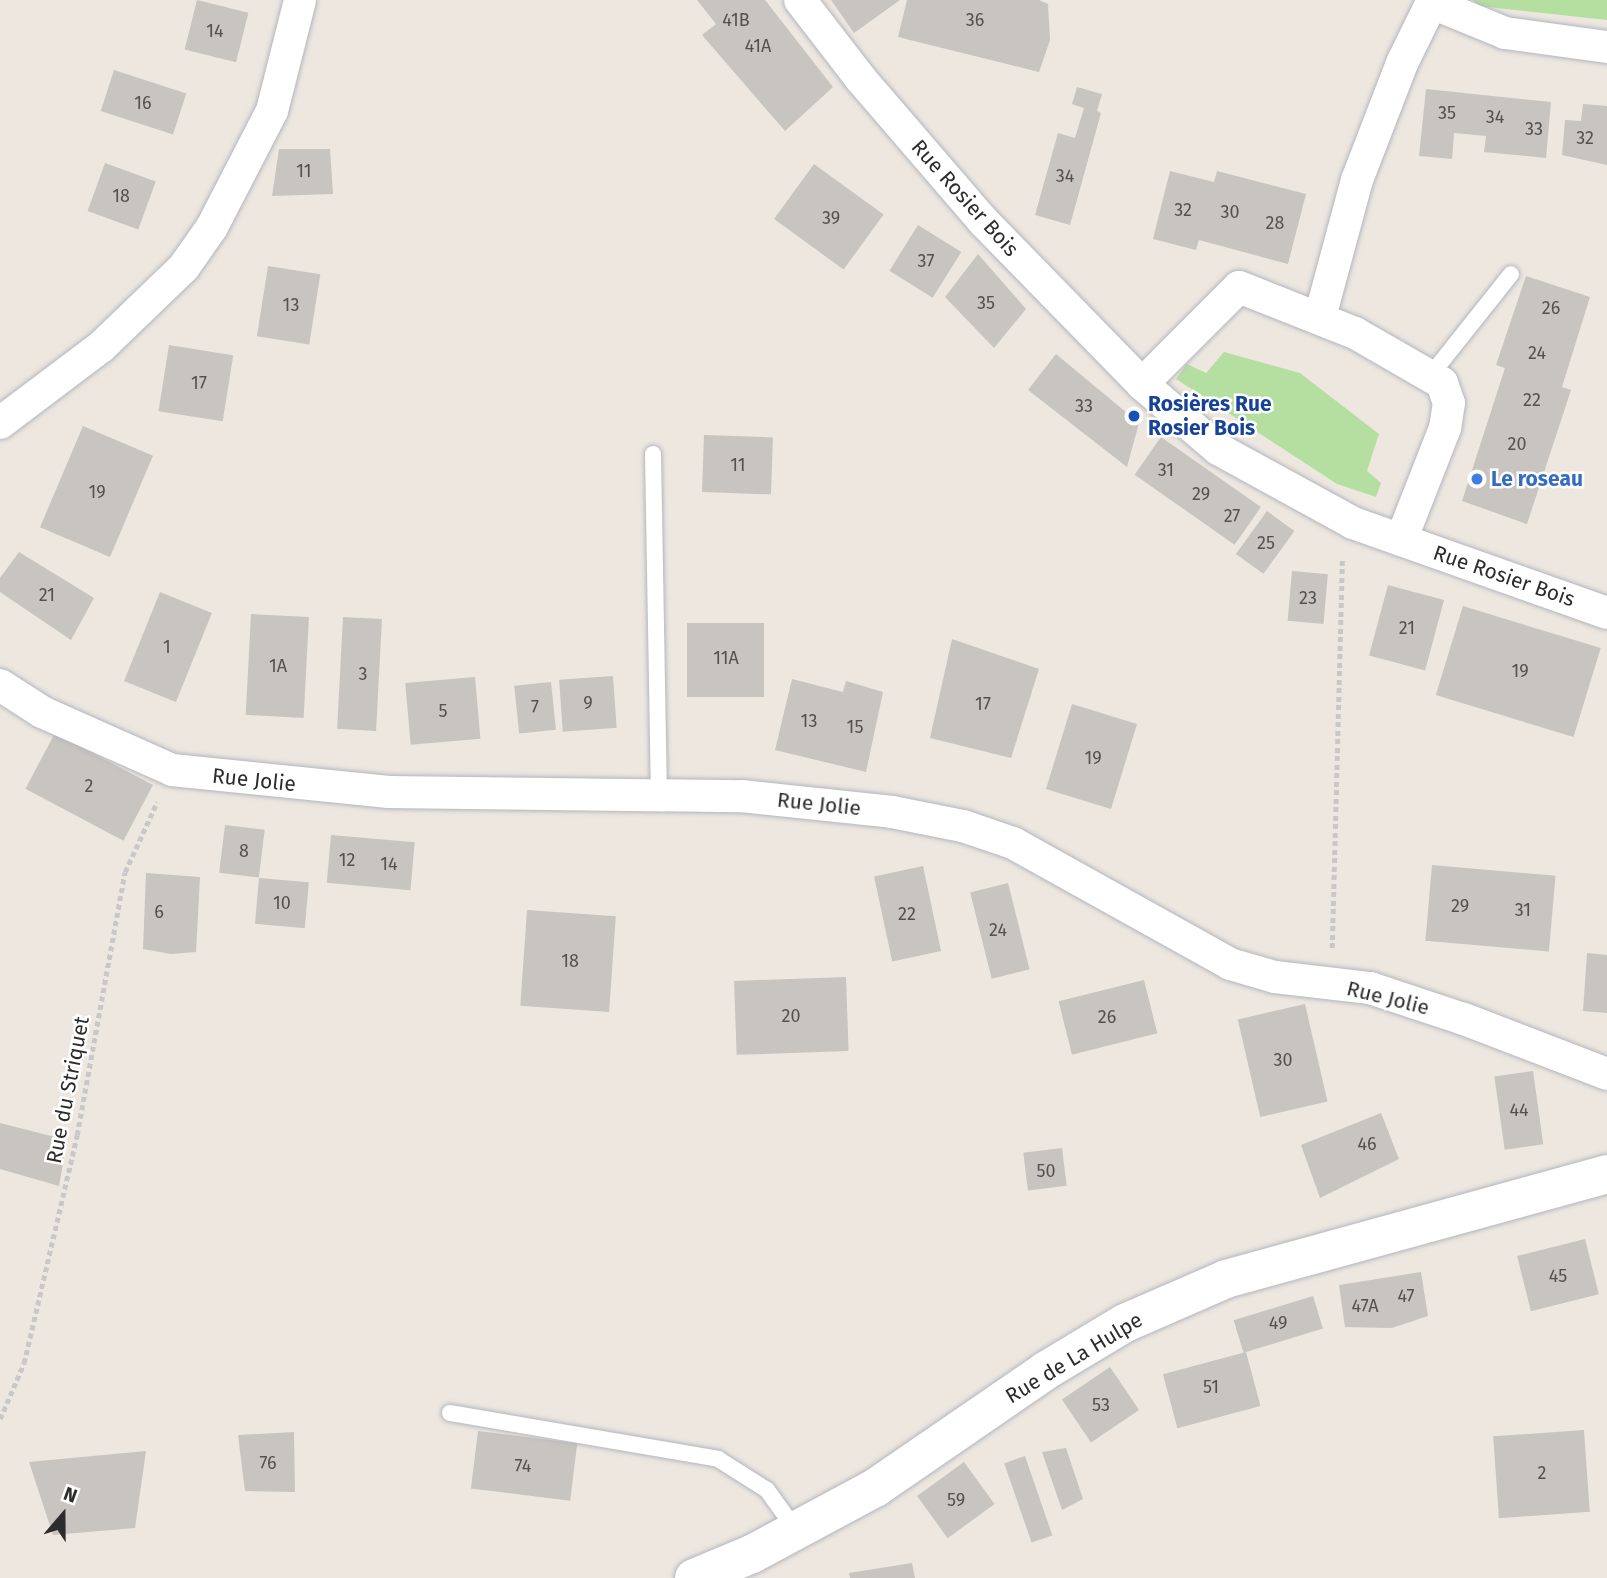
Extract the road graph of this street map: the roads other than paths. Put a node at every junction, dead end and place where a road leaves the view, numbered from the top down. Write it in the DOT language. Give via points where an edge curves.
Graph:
graph roads {
  1 [pos="300,0"];
  2 [pos="800,0"];
  3 [pos="1432,2"];
  4 [pos="1607,47"];
  5 [pos="1511,274"];
  6 [pos="1320,317"];
  7 [pos="1430,376"];
  8 [pos="1142,384"];
  9 [pos="0,423"];
  10 [pos="653,454"];
  11 [pos="1401,540"];
  12 [pos="1607,613"];
  13 [pos="0,685"];
  14 [pos="659,793"];
  15 [pos="1607,1074"];
  16 [pos="1607,1174"];
  17 [pos="450,1413"];
  18 [pos="797,1530"];
  19 [pos="694,1578"];
  1 -- 9 [label="street" via="272,111 191,257 141,313"];
  2 -- 8 [label="street, Rue Rosier Bois" via="860,78 983,221"];
  3 -- 4 [label="street" via="1505,33"];
  3 -- 6 [label="street" via="1402,61 1357,180"];
  5 -- 7 [label="lane"];
  6 -- 7 [label="street"];
  6 -- 8 [label="street" via="1239,287"];
  7 -- 11 [label="street" via="1442,383 1449,403 1445,428"];
  8 -- 11 [label="street, Rue Rosier Bois" via="1218,449 1343,518"];
  10 -- 14 [label="lane"];
  11 -- 12 [label="street, Rue Rosier Bois"];
  13 -- 14 [label="street, Rue Jolie" via="42,712 172,770 389,792"];
  14 -- 15 [label="street, Rue Jolie" via="802,802 963,826 1013,844 1230,964 1275,977 1370,988 1464,1018"];
  16 -- 18 [label="street, Rue de La Hulpe" via="1226,1279 1138,1318 1045,1371 875,1488"];
  17 -- 18 [label="lane" via="718,1459 767,1490"];
  18 -- 19 [label="street, Rue de La Hulpe"];
}
